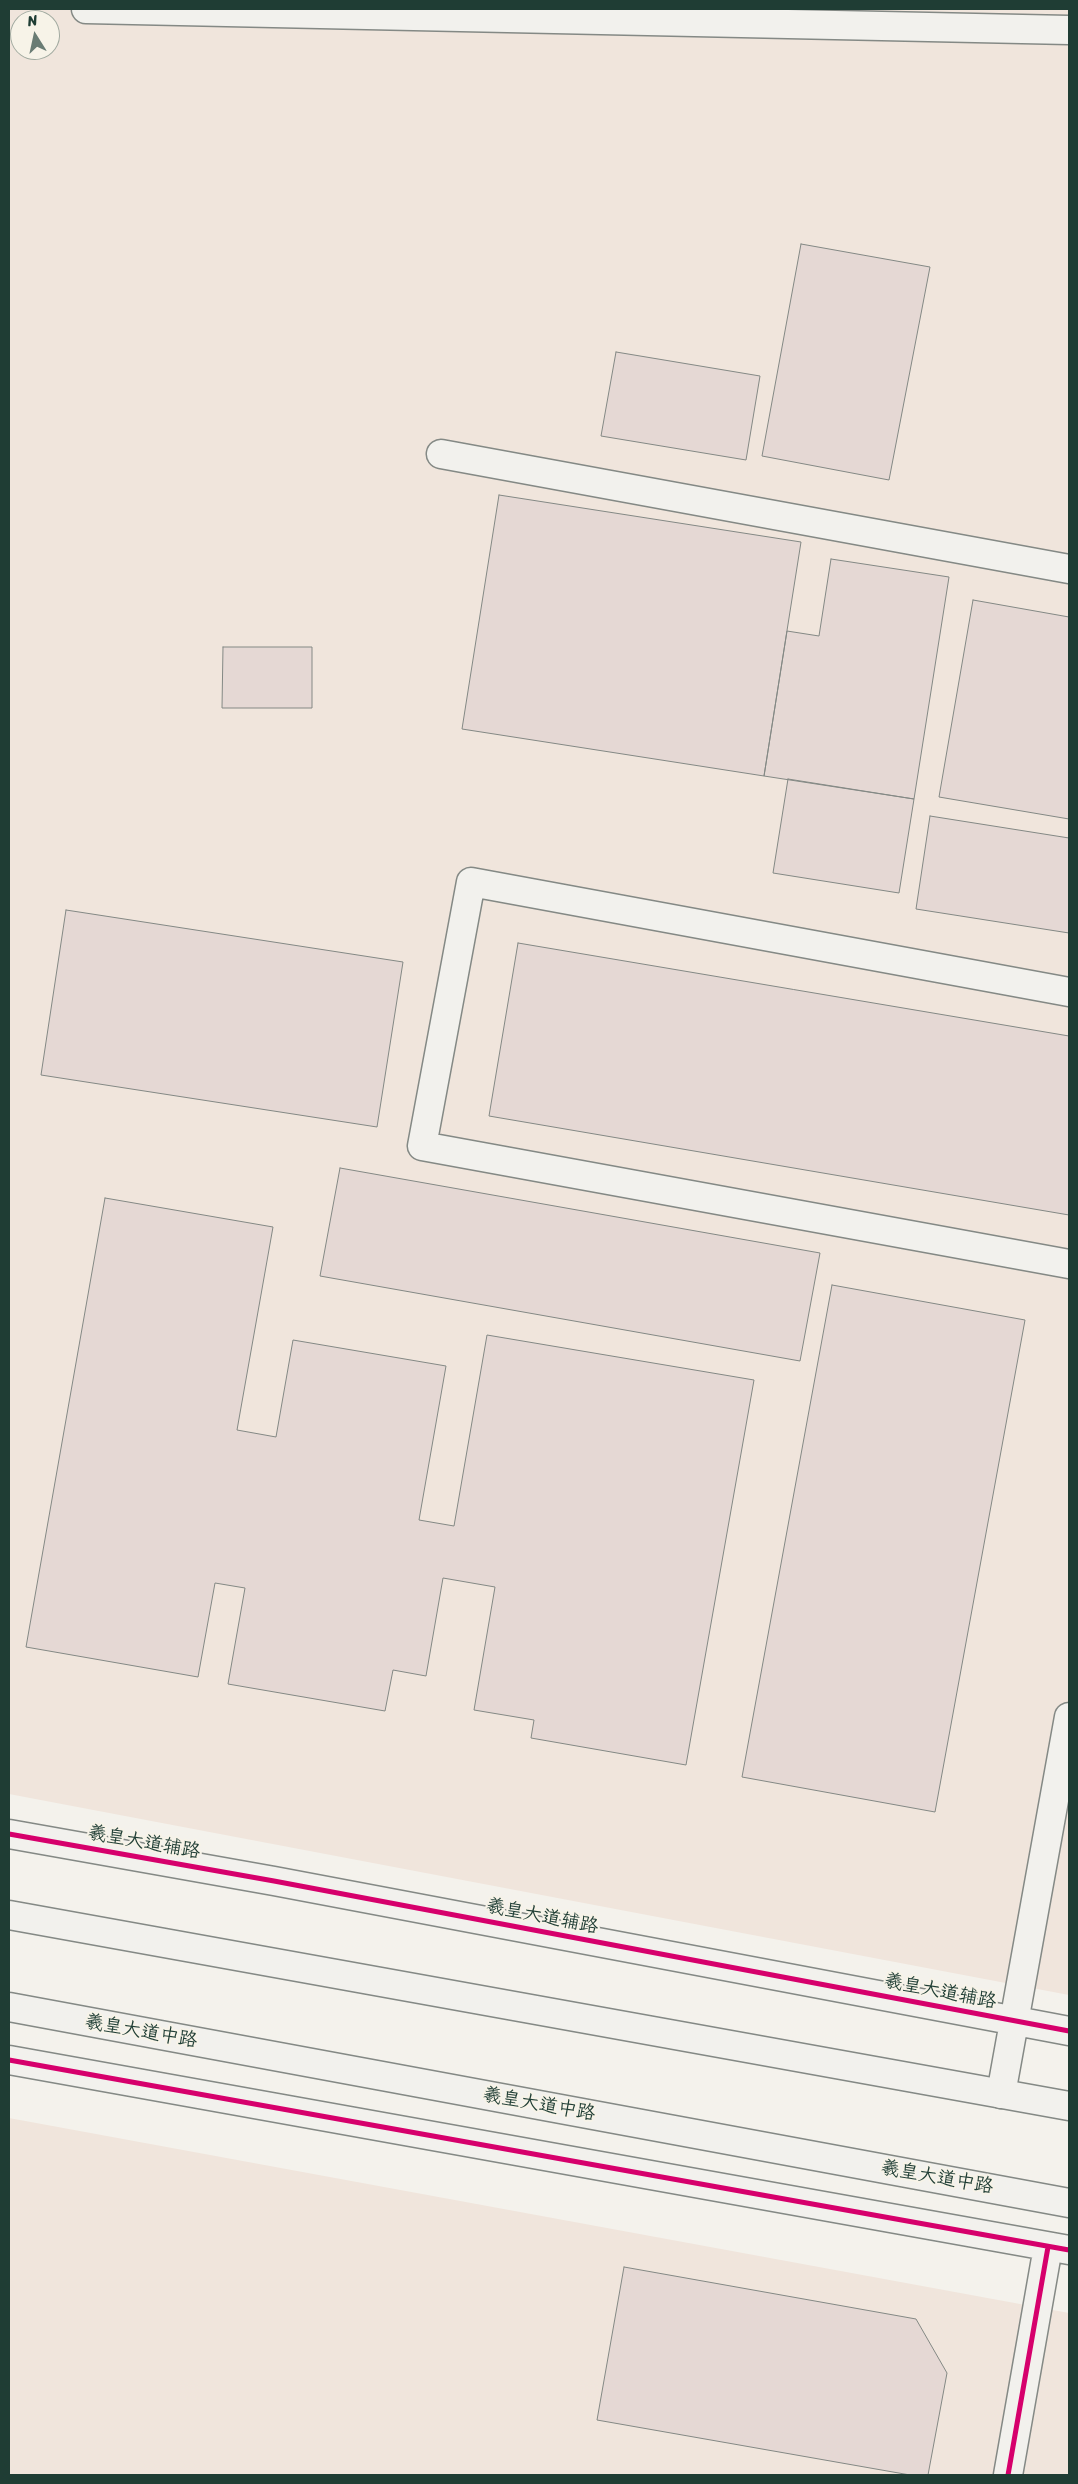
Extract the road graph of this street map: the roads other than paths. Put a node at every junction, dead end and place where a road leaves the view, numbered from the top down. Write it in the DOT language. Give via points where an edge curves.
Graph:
graph roads {
  1 [pos="86,9"];
  2 [pos="1069,30"];
  3 [pos="441,454"];
  4 [pos="1069,569"];
  5 [pos="1069,992"];
  6 [pos="1069,1264"];
  7 [pos="1069,1717"];
  8 [pos="1059,1831"];
  9 [pos="9,1834"];
  10 [pos="9,1915"];
  11 [pos="9,2007"];
  12 [pos="1013,2021"];
  13 [pos="1069,2031"];
  14 [pos="9,2060"];
  15 [pos="1001,2094"];
  16 [pos="1069,2106"];
  17 [pos="1069,2203"];
  18 [pos="1059,2248"];
  19 [pos="1008,2475"];
  1 -- 2 [label="main road"];
  3 -- 4 [label="main road"];
  5 -- 6 [label="main road" via="471,882 422,1146"];
  7 -- 8 [label="main road"];
  8 -- 12 [label="main road"];
  9 -- 12 [label="main road, 羲皇大道辅路"];
  10 -- 15 [label="main road"];
  11 -- 17 [label="main road, 羲皇大道中路"];
  12 -- 13 [label="main road, 羲皇大道辅路"];
  12 -- 15 [label="main road"];
  14 -- 18 [label="main road"];
  15 -- 16 [label="main road"];
  18 -- 19 [label="main road"];
}
